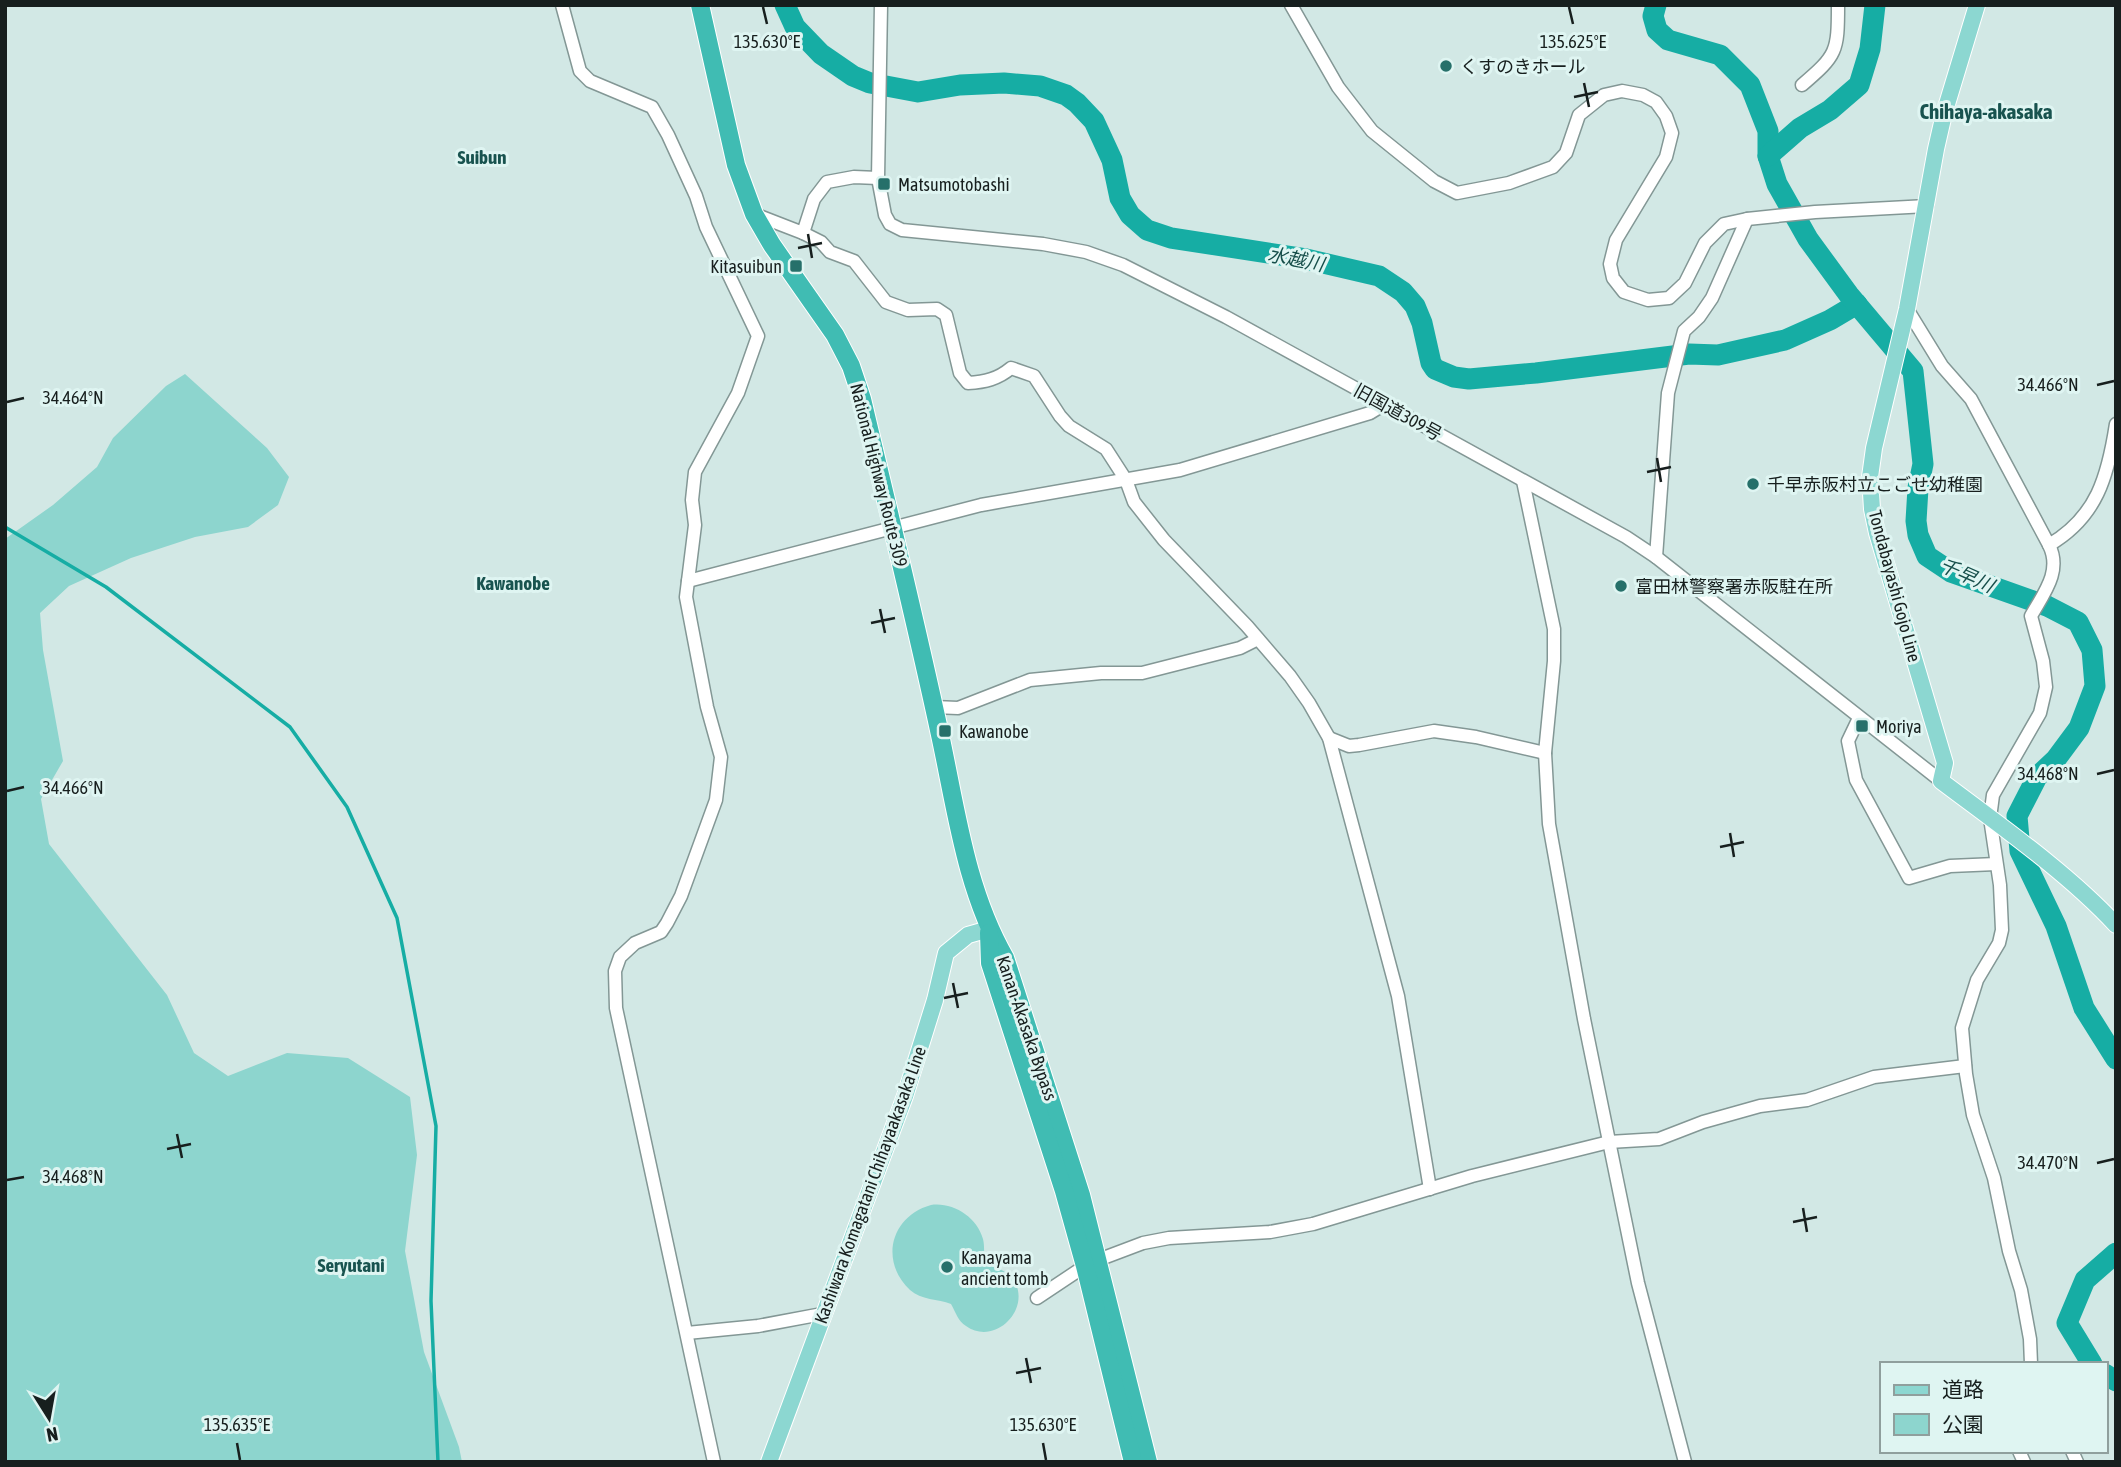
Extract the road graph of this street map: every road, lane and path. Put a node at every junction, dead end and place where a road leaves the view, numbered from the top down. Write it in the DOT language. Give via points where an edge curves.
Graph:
graph roads {
  1 [pos="562,5"];
  2 [pos="700,5"];
  3 [pos="881,5"];
  4 [pos="1291,5"];
  5 [pos="1839,5"];
  6 [pos="1977,5"];
  7 [pos="1802,85"];
  8 [pos="878,178"];
  9 [pos="1927,206"];
  10 [pos="754,214"];
  11 [pos="1747,219"];
  12 [pos="803,233"];
  13 [pos="1905,316"];
  14 [pos="1384,405"];
  15 [pos="2116,424"];
  16 [pos="1126,480"];
  17 [pos="1523,481"];
  18 [pos="892,528"];
  19 [pos="2049,545"];
  20 [pos="1656,557"];
  21 [pos="688,581"];
  22 [pos="1258,639"];
  23 [pos="934,707"];
  24 [pos="1858,718"];
  25 [pos="1329,738"];
  26 [pos="1545,753"];
  27 [pos="1941,780"];
  28 [pos="1990,818"];
  29 [pos="1996,864"];
  30 [pos="2116,925"];
  31 [pos="989,929"];
  32 [pos="1965,1066"];
  33 [pos="1609,1142"];
  34 [pos="1430,1189"];
  35 [pos="1092,1263"];
  36 [pos="1037,1298"];
  37 [pos="822,1314"];
  38 [pos="687,1333"];
  39 [pos="2031,1362"];
  40 [pos="713,1462"];
  41 [pos="769,1462"];
  42 [pos="1133,1462"];
  43 [pos="1148,1462"];
  44 [pos="1685,1462"];
  1 -- 21 [label="street" via="580,71 590,82 652,107 758,336 738,393 695,472"];
  2 -- 10 [label="highway, National Highway Route 309" via="736,165"];
  3 -- 8 [label="street, 旧国道309号"];
  4 -- 11 [label="street" via="1338,87 1372,131 1434,181 1457,193 1488,189 1553,167 1566,153 1579,114 1604,95 1622,92 1656,102 1672,133 1666,157 1616,240 1610,264 1624,292 1647,299 1669,298 1685,283 1705,243 1724,224"];
  5 -- 7 [label="street" via="1834,52"];
  6 -- 9 [label="main road, Tondabayashi Gojo Line" via="1944,114"];
  8 -- 12 [label="street" via="827,182 814,199"];
  8 -- 14 [label="street, 旧国道309号" via="885,215 902,230 1086,251 1226,317"];
  9 -- 11 [label="street"];
  9 -- 13 [label="main road, Tondabayashi Gojo Line"];
  10 -- 12 [label="street"];
  10 -- 18 [label="highway, National Highway Route 309" via="817,306 851,366"];
  11 -- 20 [label="street" via="1712,298 1684,331 1668,393"];
  12 -- 16 [label="street" via="830,252 854,261 886,302 908,310 937,309 946,315 960,373 968,383 1002,376 1012,368 1034,376 1060,416 1106,449"];
  13 -- 19 [label="street" via="1971,399"];
  13 -- 27 [label="main road, Tondabayashi Gojo Line" via="1870,477 1872,509 1945,764"];
  14 -- 16 [label="street" via="1247,452"];
  14 -- 17 [label="street, 旧国道309号"];
  15 -- 19 [label="street" via="2097,498 2075,528"];
  16 -- 18 [label="street" via="981,505"];
  16 -- 22 [label="street" via="1134,502 1164,540"];
  17 -- 20 [label="street, 旧国道309号"];
  17 -- 26 [label="street" via="1555,629"];
  18 -- 21 [label="street"];
  18 -- 23 [label="highway, National Highway Route 309"];
  19 -- 28 [label="street" via="2055,568 2031,616 2046,687 2040,713 1993,795"];
  20 -- 24 [label="street, 旧国道309号"];
  21 -- 38 [label="street" via="686,597 721,757 716,800 667,923 661,932 635,943 620,957 614,981 615,1007"];
  22 -- 23 [label="street" via="1240,648 1142,673 1030,680 958,708"];
  22 -- 25 [label="street" via="1290,676"];
  23 -- 31 [label="highway, National Highway Route 309" via="961,842"];
  24 -- 27 [label="street, 旧国道309号"];
  24 -- 29 [label="street" via="1848,741 1856,780 1909,878 1950,866"];
  25 -- 26 [label="street" via="1349,746 1434,731"];
  25 -- 34 [label="street" via="1398,996"];
  26 -- 33 [label="street" via="1549,824"];
  27 -- 28 [label="main road"];
  28 -- 29 [label="street"];
  28 -- 30 [label="main road"];
  29 -- 32 [label="street" via="2002,930 1967,1005 1962,1028"];
  31 -- 35 [label="highway, Kanan-Akasaka Bypass" via="990,963"];
  31 -- 37 [label="main road, Kashiwara Komagatani Chihayaakasaka Line" via="968,935 946,953 905,1096"];
  32 -- 33 [label="street" via="1874,1077 1807,1100 1760,1105 1659,1139"];
  32 -- 39 [label="street" via="1973,1115 1994,1178 2021,1290"];
  33 -- 34 [label="street"];
  33 -- 44 [label="street" via="1638,1283"];
  34 -- 35 [label="street" via="1313,1224 1270,1232 1169,1238 1117,1251"];
  35 -- 36 [label="street"];
  35 -- 42 [label="highway, Kanan-Akasaka Bypass"];
  35 -- 43 [label="highway, Kanan-Akasaka Bypass"];
  37 -- 38 [label="street"];
  37 -- 41 [label="main road, Kashiwara Komagatani Chihayaakasaka Line"];
  38 -- 40 [label="street"];
}
